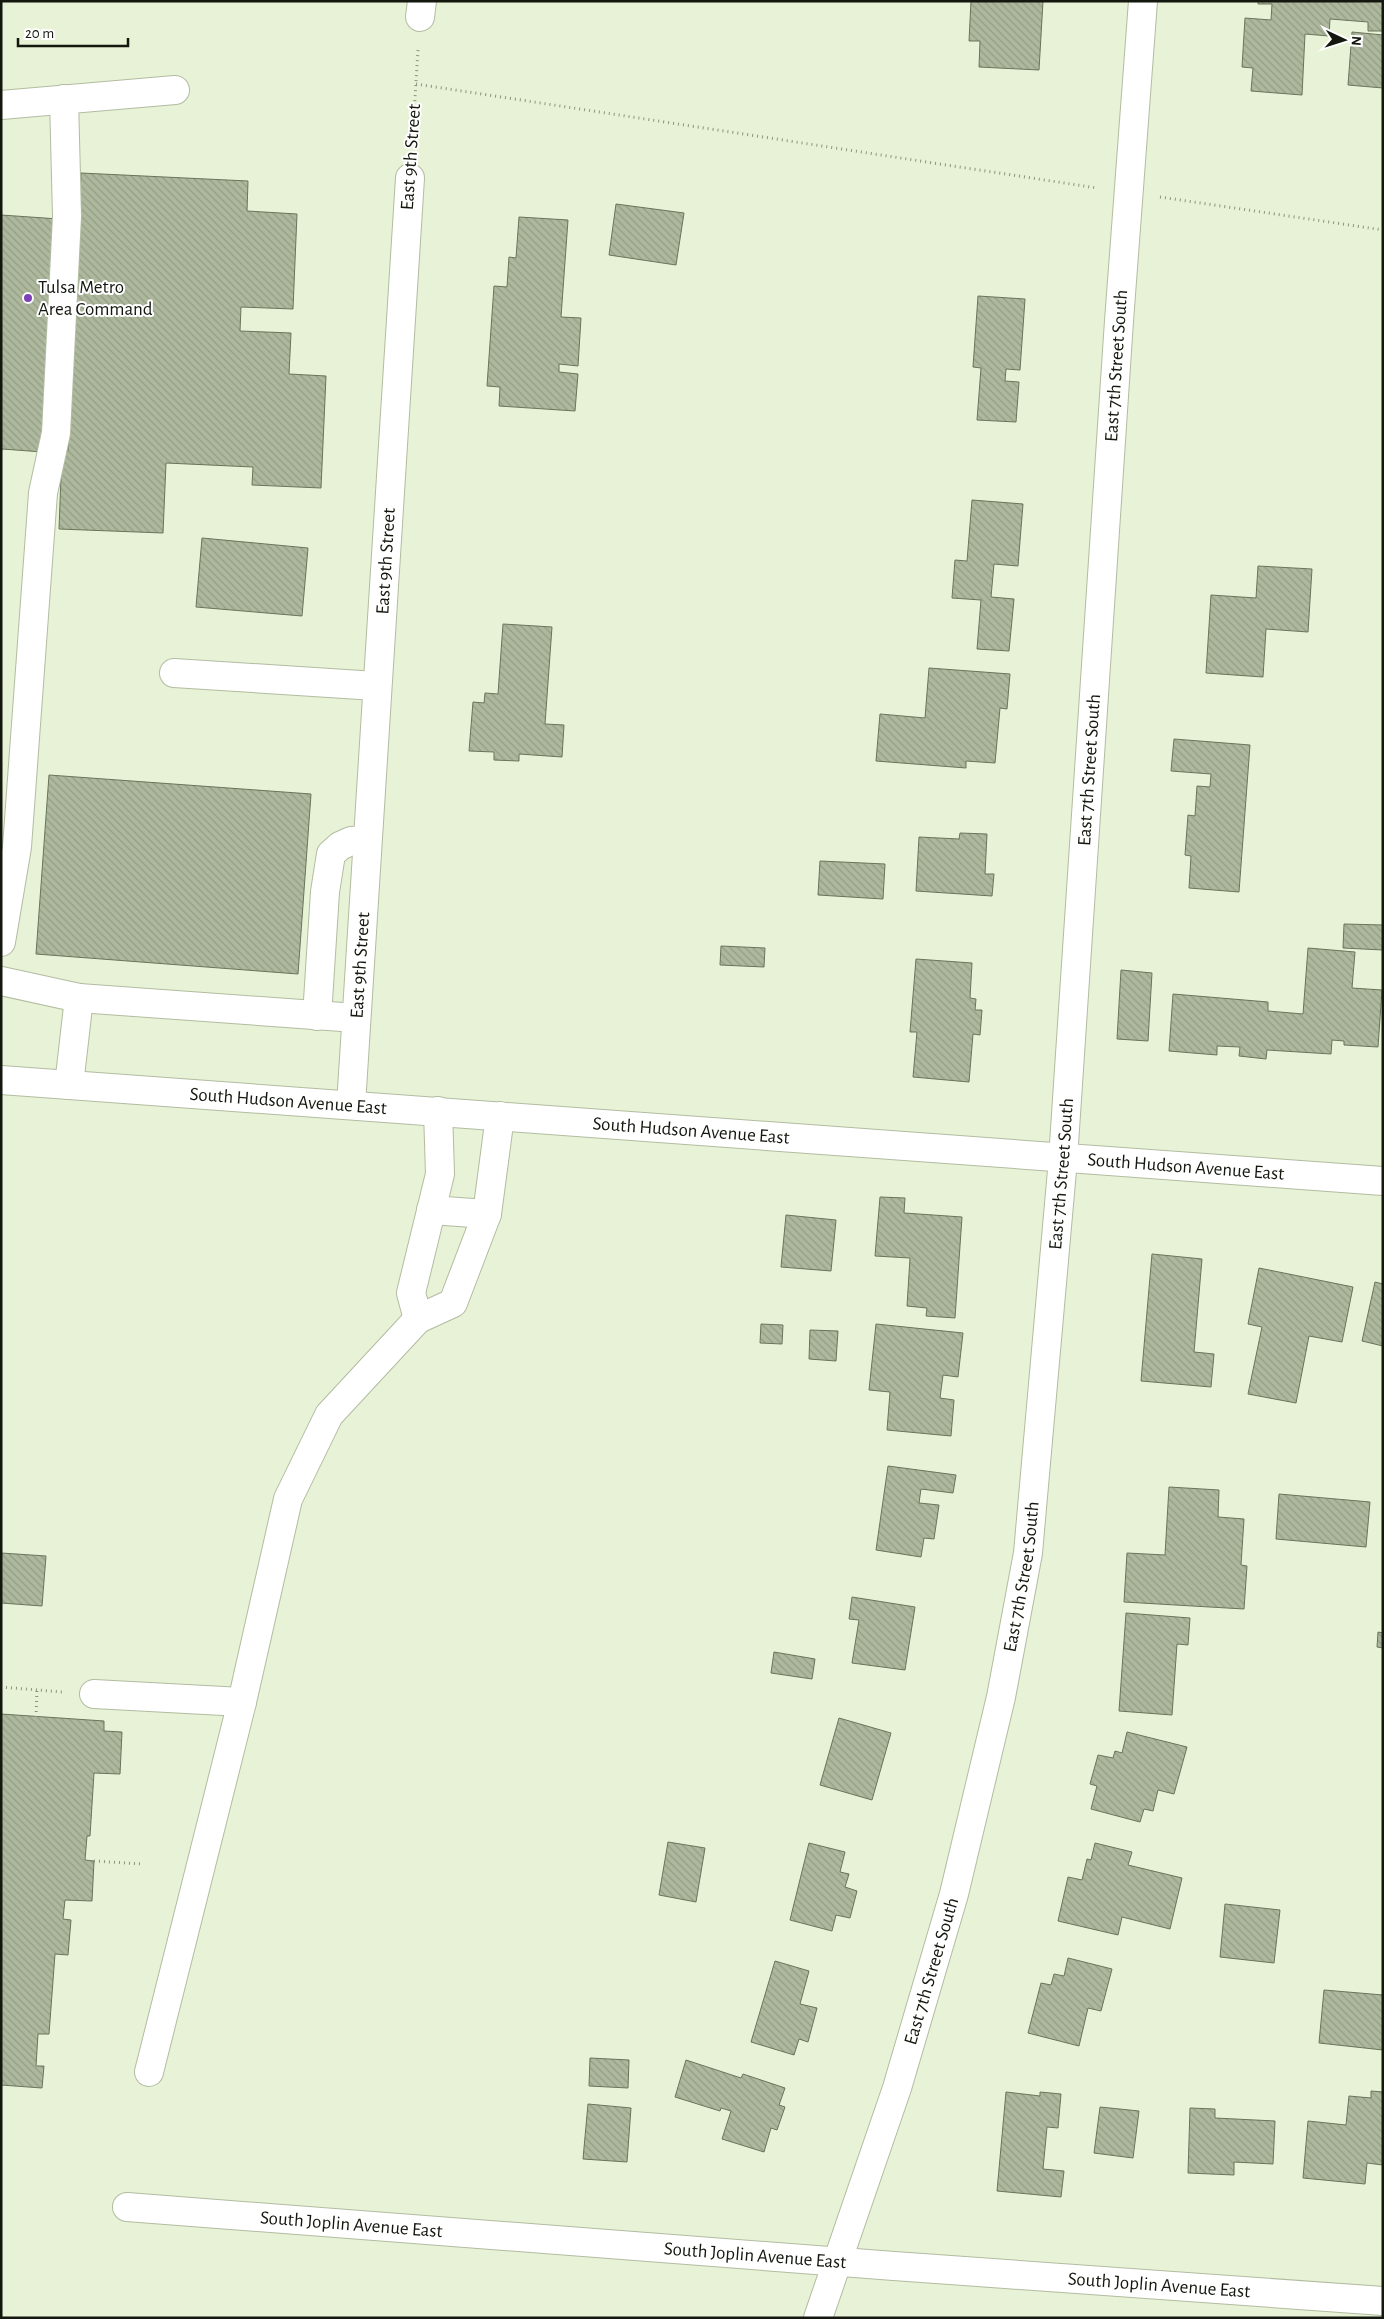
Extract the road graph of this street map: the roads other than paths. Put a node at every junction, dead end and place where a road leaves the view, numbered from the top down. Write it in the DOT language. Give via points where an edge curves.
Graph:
graph roads {
  1 [pos="1143,1"];
  2 [pos="175,90"];
  3 [pos="64,99"];
  4 [pos="1,105"];
  5 [pos="410,178"];
  6 [pos="174,673"];
  7 [pos="376,686"];
  8 [pos="367,840"];
  9 [pos="1,942"];
  10 [pos="1,981"];
  11 [pos="79,998"];
  12 [pos="318,1016"];
  13 [pos="356,1018"];
  14 [pos="1,1080"];
  15 [pos="69,1085"];
  16 [pos="350,1105"];
  17 [pos="438,1111"];
  18 [pos="500,1116"];
  19 [pos="1063,1159"];
  20 [pos="1383,1181"];
  21 [pos="431,1210"];
  22 [pos="487,1214"];
  23 [pos="418,1319"];
  24 [pos="94,1694"];
  25 [pos="242,1702"];
  26 [pos="149,2072"];
  27 [pos="127,2207"];
  28 [pos="836,2261"];
  29 [pos="1383,2301"];
  30 [pos="818,2318"];
  1 -- 19 [label="street, East 7th Street South"];
  2 -- 3 [label="street"];
  3 -- 4 [label="street"];
  3 -- 9 [label="street" via="67,216 56,433 43,493 17,847"];
  5 -- 7 [label="street, East 9th Street"];
  6 -- 7 [label="street"];
  7 -- 8 [label="street, East 9th Street"];
  8 -- 12 [label="street" via="351,841 331,854"];
  8 -- 13 [label="street, East 9th Street"];
  10 -- 11 [label="street"];
  11 -- 12 [label="street"];
  11 -- 15 [label="street"];
  12 -- 13 [label="street"];
  13 -- 16 [label="street, East 9th Street"];
  14 -- 15 [label="street, South Hudson Avenue East"];
  15 -- 16 [label="street, South Hudson Avenue East"];
  16 -- 17 [label="street, South Hudson Avenue East"];
  17 -- 18 [label="street, South Hudson Avenue East"];
  17 -- 21 [label="street" via="440,1174"];
  18 -- 19 [label="street, South Hudson Avenue East"];
  18 -- 22 [label="street"];
  19 -- 20 [label="street, South Hudson Avenue East"];
  19 -- 28 [label="street, East 7th Street South" via="1028,1553 1001,1697 949,1913 897,2088"];
  21 -- 22 [label="street"];
  21 -- 23 [label="street" via="411,1293"];
  22 -- 23 [label="street" via="453,1303"];
  23 -- 25 [label="street" via="329,1416 288,1499"];
  24 -- 25 [label="street"];
  25 -- 26 [label="street"];
  27 -- 28 [label="street, South Joplin Avenue East"];
  28 -- 29 [label="street, South Joplin Avenue East"];
  28 -- 30 [label="street, East 7th Street South"];
}
